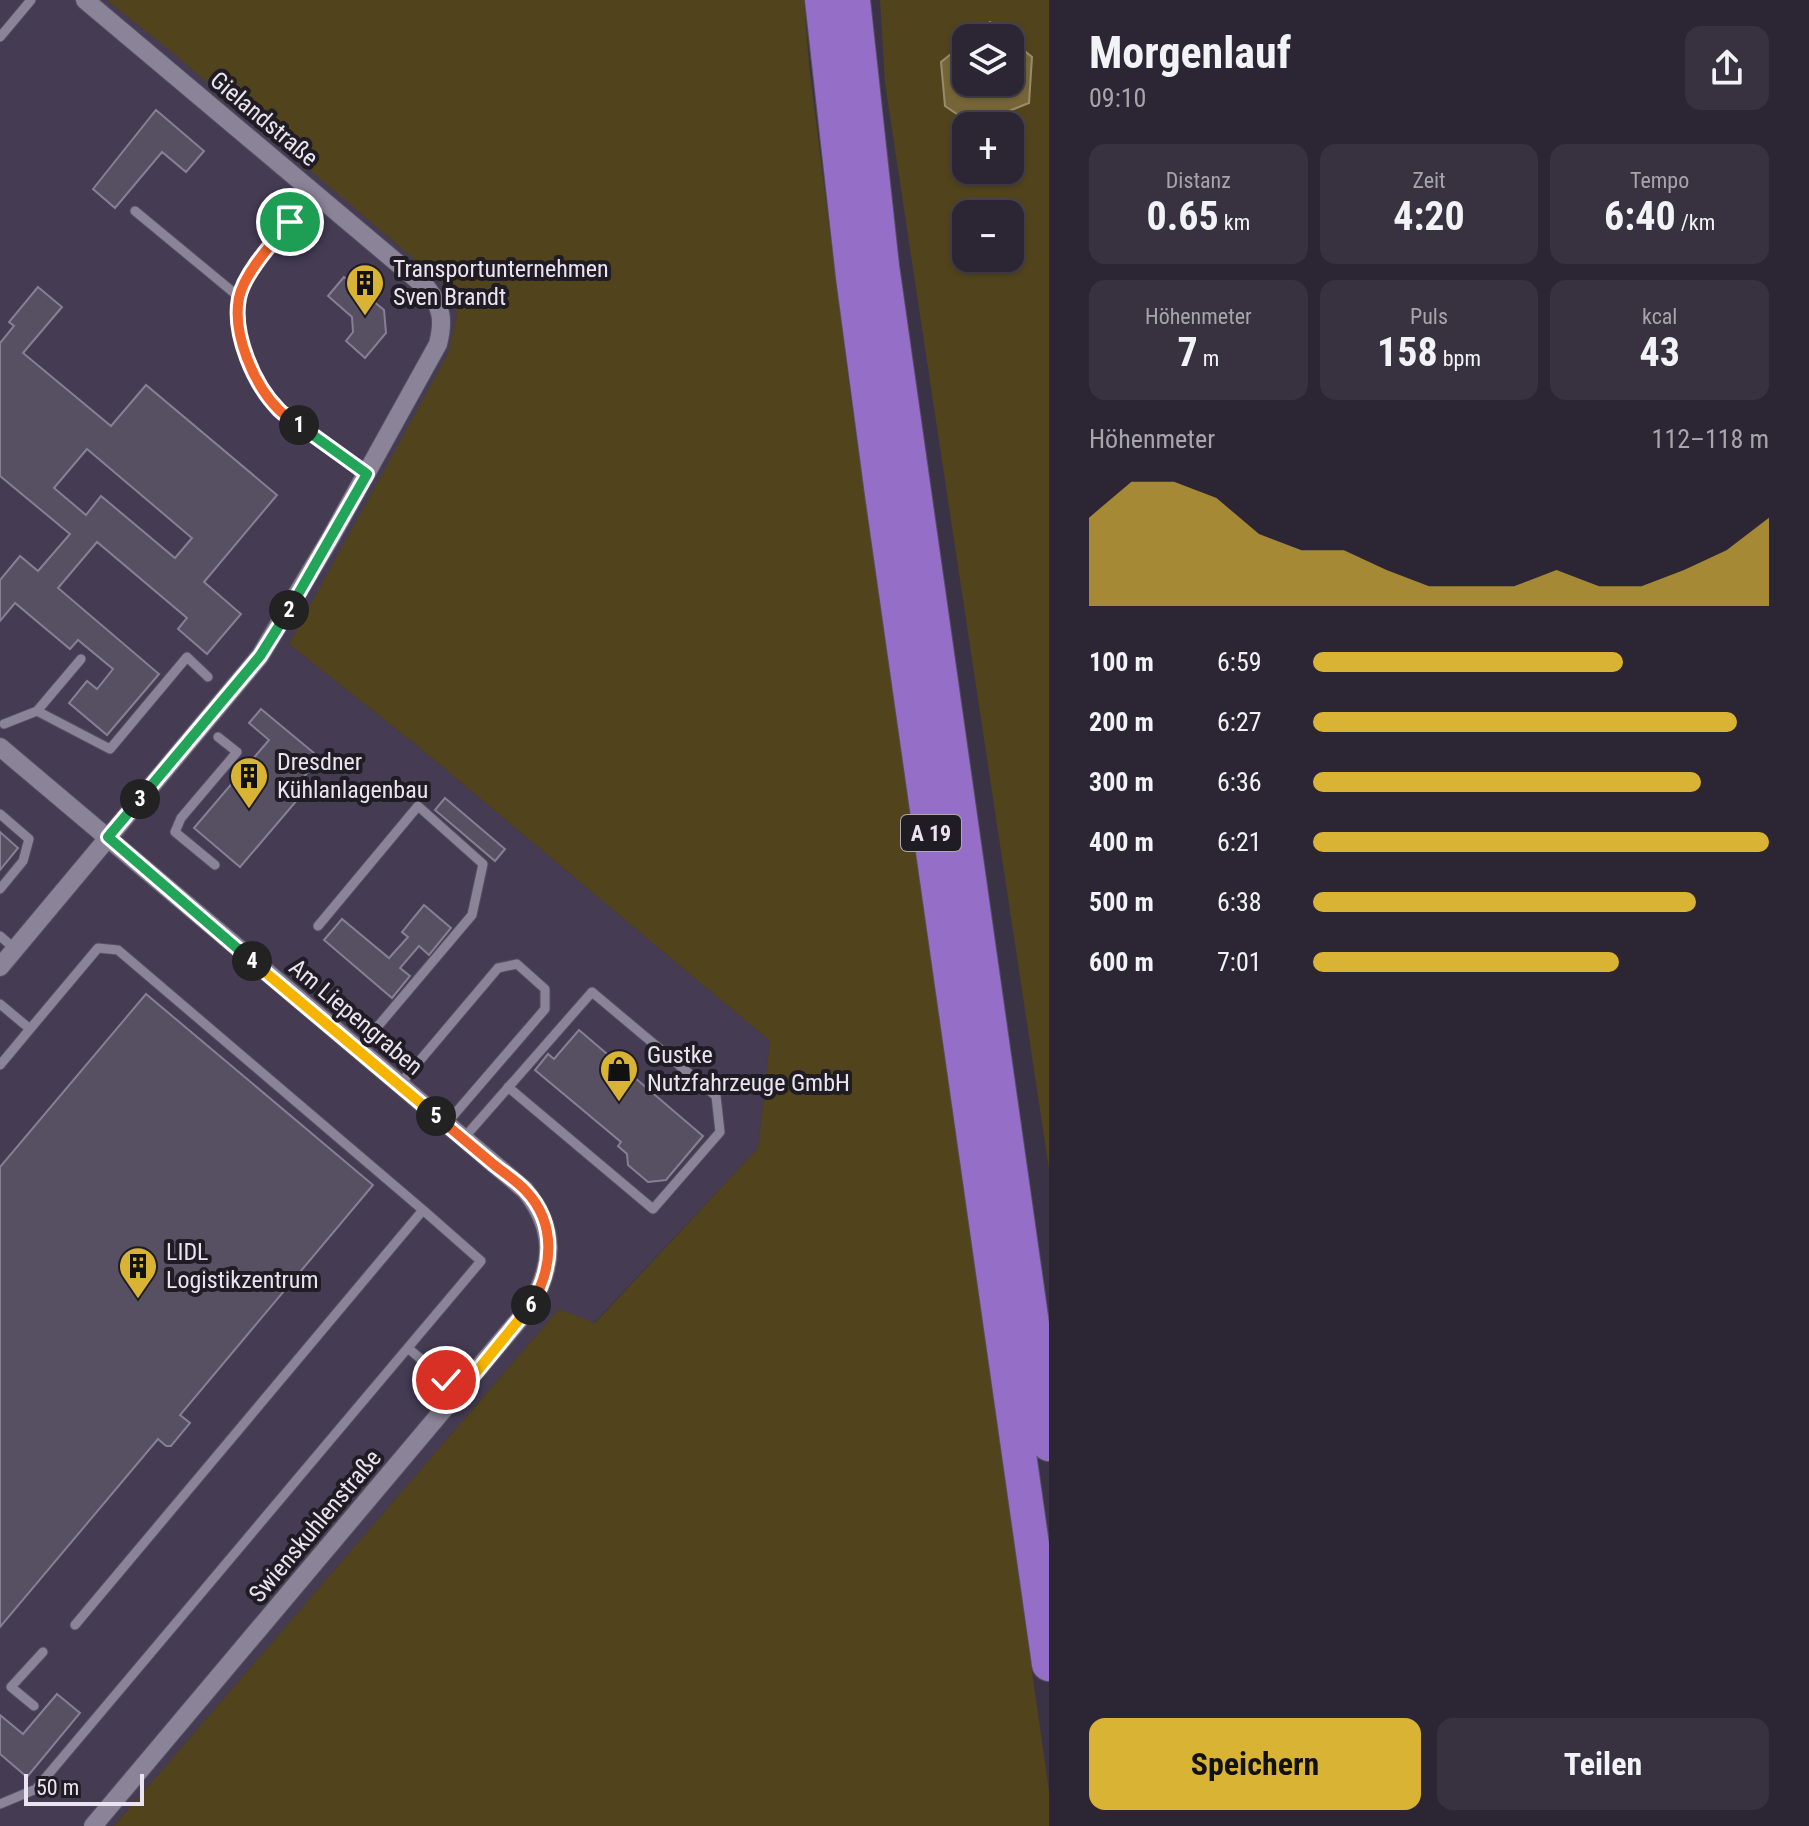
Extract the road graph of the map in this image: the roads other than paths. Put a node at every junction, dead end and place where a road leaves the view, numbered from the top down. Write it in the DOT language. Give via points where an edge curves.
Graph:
graph roads {
  1 [pos="31,0"];
  2 [pos="85,0"];
  3 [pos="822,0"];
  4 [pos="853,0"];
  5 [pos="0,37"];
  6 [pos="135,211"];
  7 [pos="290,222"];
  8 [pos="239,297"];
  9 [pos="367,474"];
  10 [pos="81,659"];
  11 [pos="208,677"];
  12 [pos="37,711"];
  13 [pos="4,724"];
  14 [pos="218,737"];
  15 [pos="0,747"];
  16 [pos="0,814"];
  17 [pos="108,837"];
  18 [pos="215,865"];
  19 [pos="0,889"];
  20 [pos="318,926"];
  21 [pos="0,936"];
  22 [pos="15,949"];
  23 [pos="0,967"];
  24 [pos="0,1004"];
  25 [pos="379,1025"];
  26 [pos="30,1029"];
  27 [pos="0,1065"];
  28 [pos="399,1085"];
  29 [pos="508,1087"];
  30 [pos="446,1124"];
  31 [pos="463,1139"];
  32 [pos="423,1210"];
  33 [pos="549,1244"];
  34 [pos="409,1349"];
  35 [pos="460,1392"];
  36 [pos="1049,1444"];
  37 [pos="75,1625"];
  38 [pos="43,1652"];
  39 [pos="1049,1664"];
  40 [pos="34,1706"];
  41 [pos="0,1804"];
  42 [pos="93,1826"];
  1 -- 5 [label="lane"];
  2 -- 9 [label="street, Gielandstraße" via="427,288 442,312 438,344"];
  3 -- 39 [label="highway, A 19" via="882,494"];
  4 -- 36 [label="highway, A 19" via="884,282"];
  6 -- 8 [label="lane"];
  7 -- 8 [label="lane" via="258,260"];
  8 -- 9 [label="lane" via="240,338 257,380 279,410"];
  9 -- 17 [label="street" via="260,656"];
  10 -- 12 [label="lane"];
  11 -- 12 [label="lane" via="187,657 110,749"];
  12 -- 13 [label="lane"];
  14 -- 18 [label="lane" via="237,752 175,832"];
  15 -- 17 [label="street, Am Liepengraben"];
  16 -- 19 [label="lane" via="29,839 23,861"];
  17 -- 22 [label="street"];
  17 -- 28 [label="street, Am Liepengraben"];
  20 -- 25 [label="lane" via="418,806 483,864 472,915"];
  21 -- 22 [label="lane"];
  22 -- 23 [label="street"];
  24 -- 26 [label="lane"];
  26 -- 27 [label="lane"];
  26 -- 32 [label="lane" via="98,948 118,950"];
  28 -- 30 [label="street, Am Liepengraben"];
  28 -- 30 [label="lane" via="498,968 517,964 545,989 545,1009"];
  29 -- 29 [label="lane" via="592,992 716,1096 720,1132 653,1209"];
  29 -- 31 [label="lane"];
  30 -- 31 [label="street, Am Liepengraben"];
  31 -- 33 [label="street, Am Liepengraben" via="525,1190 539,1208"];
  32 -- 34 [label="lane" via="481,1261"];
  32 -- 37 [label="lane"];
  33 -- 35 [label="street, Swienskuhlenstraße" via="540,1290"];
  34 -- 35 [label="lane"];
  34 -- 41 [label="lane" via="36,1789"];
  35 -- 42 [label="street, Swienskuhlenstraße"];
  38 -- 40 [label="lane" via="11,1687"];
}
